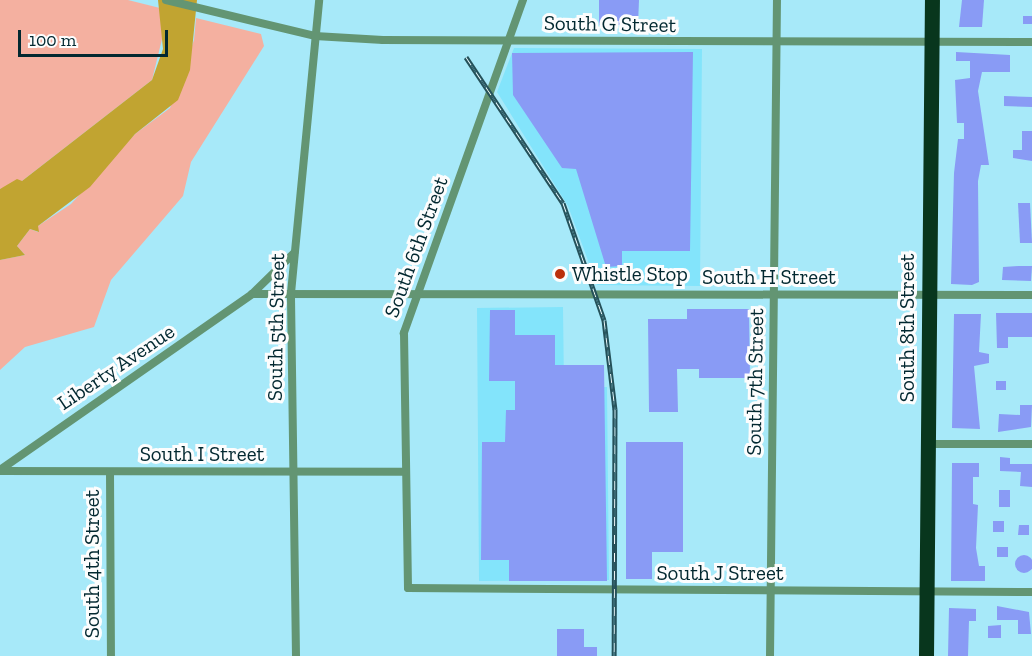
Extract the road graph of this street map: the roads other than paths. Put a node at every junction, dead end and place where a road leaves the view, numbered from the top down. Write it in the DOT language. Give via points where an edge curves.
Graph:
graph roads {
  1 [pos="166,0"];
  2 [pos="319,0"];
  3 [pos="523,0"];
  4 [pos="777,0"];
  5 [pos="932,0"];
  6 [pos="315,36"];
  7 [pos="509,40"];
  8 [pos="932,40"];
  9 [pos="777,42"];
  10 [pos="1032,42"];
  11 [pos="294,253"];
  12 [pos="291,293"];
  13 [pos="252,294"];
  14 [pos="414,295"];
  15 [pos="773,295"];
  16 [pos="928,295"];
  17 [pos="1032,296"];
  18 [pos="928,444"];
  19 [pos="1032,444"];
  20 [pos="0,470"];
  21 [pos="110,472"];
  22 [pos="404,472"];
  23 [pos="294,473"];
  24 [pos="408,588"];
  25 [pos="771,591"];
  26 [pos="926,592"];
  27 [pos="1032,592"];
  28 [pos="111,656"];
  29 [pos="296,656"];
  30 [pos="770,656"];
  31 [pos="926,656"];
  1 -- 6 [label="street, South G Street"];
  2 -- 6 [label="street, South 5th Street"];
  3 -- 7 [label="street, South 6th Street"];
  4 -- 9 [label="street, South 7th Street"];
  5 -- 8 [label="highway, South 8th Street"];
  6 -- 7 [label="street, South G Street"];
  6 -- 11 [label="street, South 5th Street"];
  7 -- 9 [label="street, South G Street"];
  7 -- 14 [label="street, South 6th Street"];
  8 -- 9 [label="street, South G Street"];
  8 -- 10 [label="street, South G Street"];
  8 -- 16 [label="highway, South 8th Street"];
  9 -- 15 [label="street, South 7th Street"];
  11 -- 12 [label="street, South 5th Street"];
  11 -- 13 [label="street, Liberty Avenue"];
  12 -- 13 [label="street"];
  12 -- 14 [label="street, South H Street"];
  12 -- 23 [label="street, South 5th Street"];
  13 -- 20 [label="street, Liberty Avenue"];
  14 -- 15 [label="street, South H Street"];
  14 -- 22 [label="street, South 6th Street" via="404,333"];
  15 -- 16 [label="street, South H Street"];
  15 -- 25 [label="street, South 7th Street"];
  16 -- 17 [label="street, South H Street"];
  16 -- 18 [label="highway, South 8th Street"];
  18 -- 19 [label="street"];
  18 -- 26 [label="highway, South 8th Street"];
  20 -- 21 [label="street, South I Street"];
  21 -- 23 [label="street, South I Street"];
  21 -- 28 [label="street, South 4th Street"];
  22 -- 23 [label="street, South I Street"];
  22 -- 24 [label="street, South 6th Street"];
  23 -- 29 [label="street, South 5th Street"];
  24 -- 25 [label="street, South J Street"];
  25 -- 26 [label="street, South J Street"];
  25 -- 30 [label="street, South 7th Street"];
  26 -- 27 [label="street, South J Street"];
  26 -- 31 [label="highway, South 8th Street"];
}
